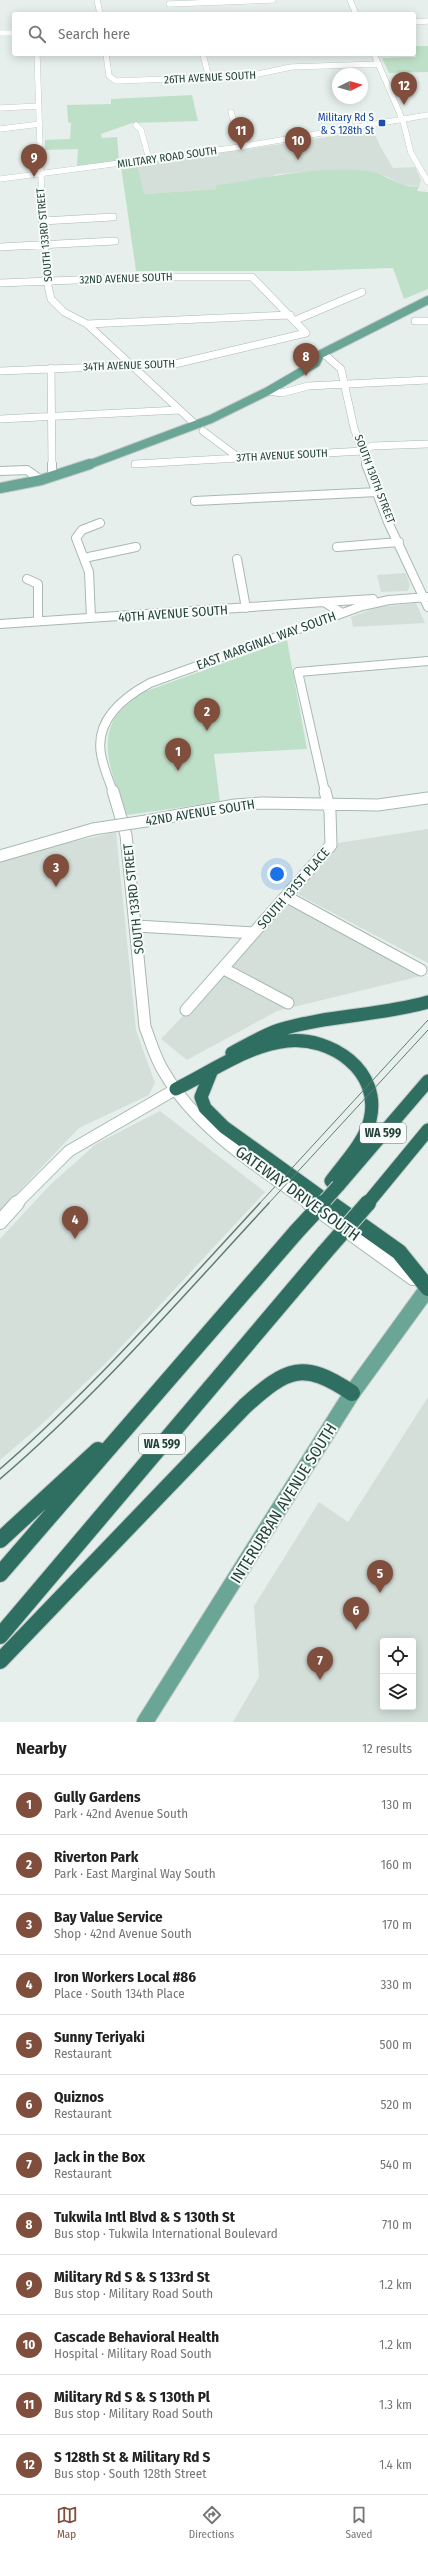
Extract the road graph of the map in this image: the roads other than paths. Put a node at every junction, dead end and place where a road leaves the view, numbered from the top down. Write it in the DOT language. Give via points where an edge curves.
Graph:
graph roads {
  1 [pos="97,0"];
  2 [pos="273,0"];
  3 [pos="349,0"];
  4 [pos="355,0"];
  5 [pos="169,4"];
  6 [pos="100,12"];
  7 [pos="355,12"];
  8 [pos="428,21"];
  9 [pos="416,22"];
  10 [pos="0,33"];
  11 [pos="12,33"];
  12 [pos="37,56"];
  13 [pos="106,56"];
  14 [pos="204,56"];
  15 [pos="375,56"];
  16 [pos="379,64"];
  17 [pos="209,78"];
  18 [pos="39,106"];
  19 [pos="0,108"];
  20 [pos="231,112"];
  21 [pos="428,115"];
  22 [pos="403,121"];
  23 [pos="40,124"];
  24 [pos="136,125"];
  25 [pos="0,129"];
  26 [pos="241,146"];
  27 [pos="150,159"];
  28 [pos="40,174"];
  29 [pos="0,179"];
  30 [pos="428,182"];
  31 [pos="113,217"];
  32 [pos="42,221"];
  33 [pos="115,241"];
  34 [pos="44,244"];
  35 [pos="0,247"];
  36 [pos="47,281"];
  37 [pos="0,283"];
  38 [pos="362,292"];
  39 [pos="428,300"];
  40 [pos="290,315"];
  41 [pos="296,320"];
  42 [pos="415,321"];
  43 [pos="428,321"];
  44 [pos="87,324"];
  45 [pos="321,355"];
  46 [pos="130,366"];
  47 [pos="51,368"];
  48 [pos="0,370"];
  49 [pos="428,380"];
  50 [pos="343,384"];
  51 [pos="268,391"];
  52 [pos="179,410"];
  53 [pos="50,417"];
  54 [pos="0,419"];
  55 [pos="198,422"];
  56 [pos="203,431"];
  57 [pos="428,444"];
  58 [pos="362,450"];
  59 [pos="239,458"];
  60 [pos="135,464"];
  61 [pos="0,471"];
  62 [pos="52,476"];
  63 [pos="41,480"];
  64 [pos="2,490"];
  65 [pos="378,492"];
  66 [pos="195,501"];
  67 [pos="100,523"];
  68 [pos="399,542"];
  69 [pos="136,547"];
  70 [pos="337,547"];
  71 [pos="84,558"];
  72 [pos="237,559"];
  73 [pos="27,579"];
  74 [pos="426,597"];
  75 [pos="389,600"];
  76 [pos="324,602"];
  77 [pos="246,608"];
  78 [pos="428,608"];
  79 [pos="342,613"];
  80 [pos="91,618"];
  81 [pos="38,621"];
  82 [pos="0,624"];
  83 [pos="428,661"];
  84 [pos="114,709"];
  85 [pos="428,798"];
  86 [pos="328,806"];
  87 [pos="0,856"];
  88 [pos="287,897"];
  89 [pos="137,926"];
  90 [pos="254,933"];
  91 [pos="224,969"];
  92 [pos="421,970"];
  93 [pos="428,1002"];
  94 [pos="288,1003"];
  95 [pos="186,1010"];
  96 [pos="211,1072"];
  97 [pos="428,1081"];
  98 [pos="176,1089"];
  99 [pos="428,1130"];
  100 [pos="335,1183"];
  101 [pos="0,1222"];
  102 [pos="428,1288"];
  103 [pos="352,1393"];
  104 [pos="139,1413"];
  105 [pos="0,1540"];
  106 [pos="0,1574"];
  107 [pos="0,1636"];
  108 [pos="0,1661"];
  109 [pos="145,1722"];
  1 -- 6 [label="street"];
  2 -- 5 [label="street"];
  3 -- 4 [label="street"];
  3 -- 7 [label="street"];
  8 -- 9 [label="street"];
  10 -- 11 [label="street"];
  12 -- 18 [label="street, SOUTH 133RD STREET"];
  13 -- 17 [label="street, 26TH AVENUE SOUTH" via="112,81"];
  14 -- 17 [label="street"];
  15 -- 16 [label="street"];
  16 -- 17 [label="street, 26TH AVENUE SOUTH" via="291,67 256,76"];
  16 -- 22 [label="street"];
  18 -- 19 [label="street"];
  18 -- 23 [label="street, SOUTH 133RD STREET"];
  20 -- 26 [label="street"];
  21 -- 22 [label="street, MILITARY ROAD SOUTH"];
  22 -- 26 [label="street, MILITARY ROAD SOUTH"];
  22 -- 30 [label="street" via="403,131 408,144"];
  23 -- 25 [label="street"];
  23 -- 28 [label="street, SOUTH 133RD STREET"];
  24 -- 27 [label="street" via="141,130"];
  26 -- 27 [label="street, MILITARY ROAD SOUTH"];
  27 -- 28 [label="street, MILITARY ROAD SOUTH"];
  28 -- 29 [label="street, MILITARY ROAD SOUTH"];
  28 -- 32 [label="street, SOUTH 133RD STREET"];
  31 -- 32 [label="street"];
  32 -- 34 [label="street, SOUTH 133RD STREET"];
  33 -- 34 [label="street"];
  34 -- 35 [label="street"];
  34 -- 36 [label="street, SOUTH 133RD STREET"];
  36 -- 37 [label="street, 32ND AVENUE SOUTH"];
  36 -- 40 [label="street, 32ND AVENUE SOUTH" via="152,276 252,277"];
  36 -- 44 [label="street, SOUTH 133RD STREET" via="51,299 56,305"];
  38 -- 41 [label="street"];
  39 -- 45 [label="main road"];
  40 -- 41 [label="street"];
  40 -- 44 [label="street"];
  41 -- 46 [label="street, 34TH AVENUE SOUTH" via="306,330 303,334 198,360 161,366"];
  42 -- 43 [label="street"];
  44 -- 46 [label="street, SOUTH 133RD STREET"];
  45 -- 50 [label="street, SOUTH 130TH STREET" via="341,369"];
  45 -- 51 [label="main road" via="316,363"];
  45 -- 55 [label="main road" via="305,360"];
  46 -- 47 [label="street, 34TH AVENUE SOUTH"];
  46 -- 52 [label="street, SOUTH 133RD STREET"];
  47 -- 48 [label="street, 34TH AVENUE SOUTH"];
  47 -- 53 [label="street"];
  49 -- 50 [label="street"];
  50 -- 51 [label="street" via="308,386 282,393"];
  50 -- 58 [label="street, SOUTH 130TH STREET"];
  51 -- 55 [label="main road" via="211,419"];
  52 -- 53 [label="street"];
  52 -- 55 [label="street, SOUTH 133RD STREET"];
  53 -- 54 [label="street"];
  53 -- 62 [label="street"];
  55 -- 62 [label="main road" via="122,453"];
  56 -- 59 [label="street"];
  57 -- 58 [label="street, 37TH AVENUE SOUTH" via="372,446"];
  58 -- 59 [label="street, 37TH AVENUE SOUTH"];
  58 -- 65 [label="street, SOUTH 130TH STREET"];
  59 -- 60 [label="street, 37TH AVENUE SOUTH"];
  61 -- 63 [label="street" via="27,470"];
  62 -- 63 [label="main road"];
  63 -- 64 [label="main road"];
  65 -- 66 [label="street"];
  65 -- 68 [label="street, SOUTH 130TH STREET"];
  67 -- 71 [label="street" via="78,534 76,544"];
  68 -- 70 [label="street"];
  68 -- 74 [label="street, SOUTH 130TH STREET"];
  69 -- 71 [label="street"];
  71 -- 80 [label="street" via="89,572"];
  72 -- 77 [label="street"];
  73 -- 81 [label="street" via="38,584"];
  74 -- 75 [label="street, EAST MARGINAL WAY SOUTH"];
  74 -- 78 [label="street, SOUTH 130TH STREET"];
  75 -- 76 [label="street, 40TH AVENUE SOUTH" via="366,598"];
  75 -- 79 [label="street, EAST MARGINAL WAY SOUTH"];
  76 -- 77 [label="street, 40TH AVENUE SOUTH"];
  76 -- 79 [label="street"];
  77 -- 80 [label="street, 40TH AVENUE SOUTH"];
  79 -- 84 [label="street, EAST MARGINAL WAY SOUTH" via="150,682 123,699"];
  80 -- 81 [label="street, 40TH AVENUE SOUTH"];
  81 -- 82 [label="street, 40TH AVENUE SOUTH"];
  83 -- 86 [label="street, SOUTH 131ST PLACE" via="298,672"];
  84 -- 89 [label="street, SOUTH 133RD STREET" via="103,726 101,753 126,835"];
  85 -- 86 [label="street, 42ND AVENUE SOUTH" via="378,805"];
  86 -- 87 [label="street, 42ND AVENUE SOUTH, bridge" via="286,803 242,804 93,829 54,838"];
  86 -- 88 [label="street, SOUTH 131ST PLACE" via="331,844"];
  88 -- 90 [label="street, SOUTH 131ST PLACE"];
  88 -- 92 [label="street"];
  89 -- 90 [label="street"];
  89 -- 98 [label="street, SOUTH 133RD STREET" via="145,1026 156,1057"];
  90 -- 91 [label="street, SOUTH 131ST PLACE"];
  91 -- 94 [label="street"];
  91 -- 95 [label="street, SOUTH 131ST PLACE"];
  93 -- 98 [label="highway" via="395,1011 303,1024 273,1032 236,1051"];
  96 -- 98 [label="highway"];
  96 -- 100 [label="highway" via="254,1051 288,1040 328,1045 349,1058 367,1083 371,1099 371,1118"];
  96 -- 102 [label="highway" via="201,1088 200,1099 205,1109 224,1127 399,1252"];
  97 -- 100 [label="highway, WA 599"];
  98 -- 101 [label="street" via="70,1151 34,1184"];
  98 -- 102 [label="street, GATEWAY DRIVE SOUTH" via="210,1128 244,1155"];
  99 -- 107 [label="highway, WA 599, bridge"];
  100 -- 104 [label="highway, WA 599, bridge"];
  102 -- 103 [label="main road, INTERURBAN AVENUE SOUTH"];
  103 -- 108 [label="highway" via="335,1381 313,1373 290,1373 276,1378 245,1406"];
  103 -- 109 [label="main road, INTERURBAN AVENUE SOUTH"];
  104 -- 105 [label="highway"];
  104 -- 106 [label="highway, WA 599"];
}
